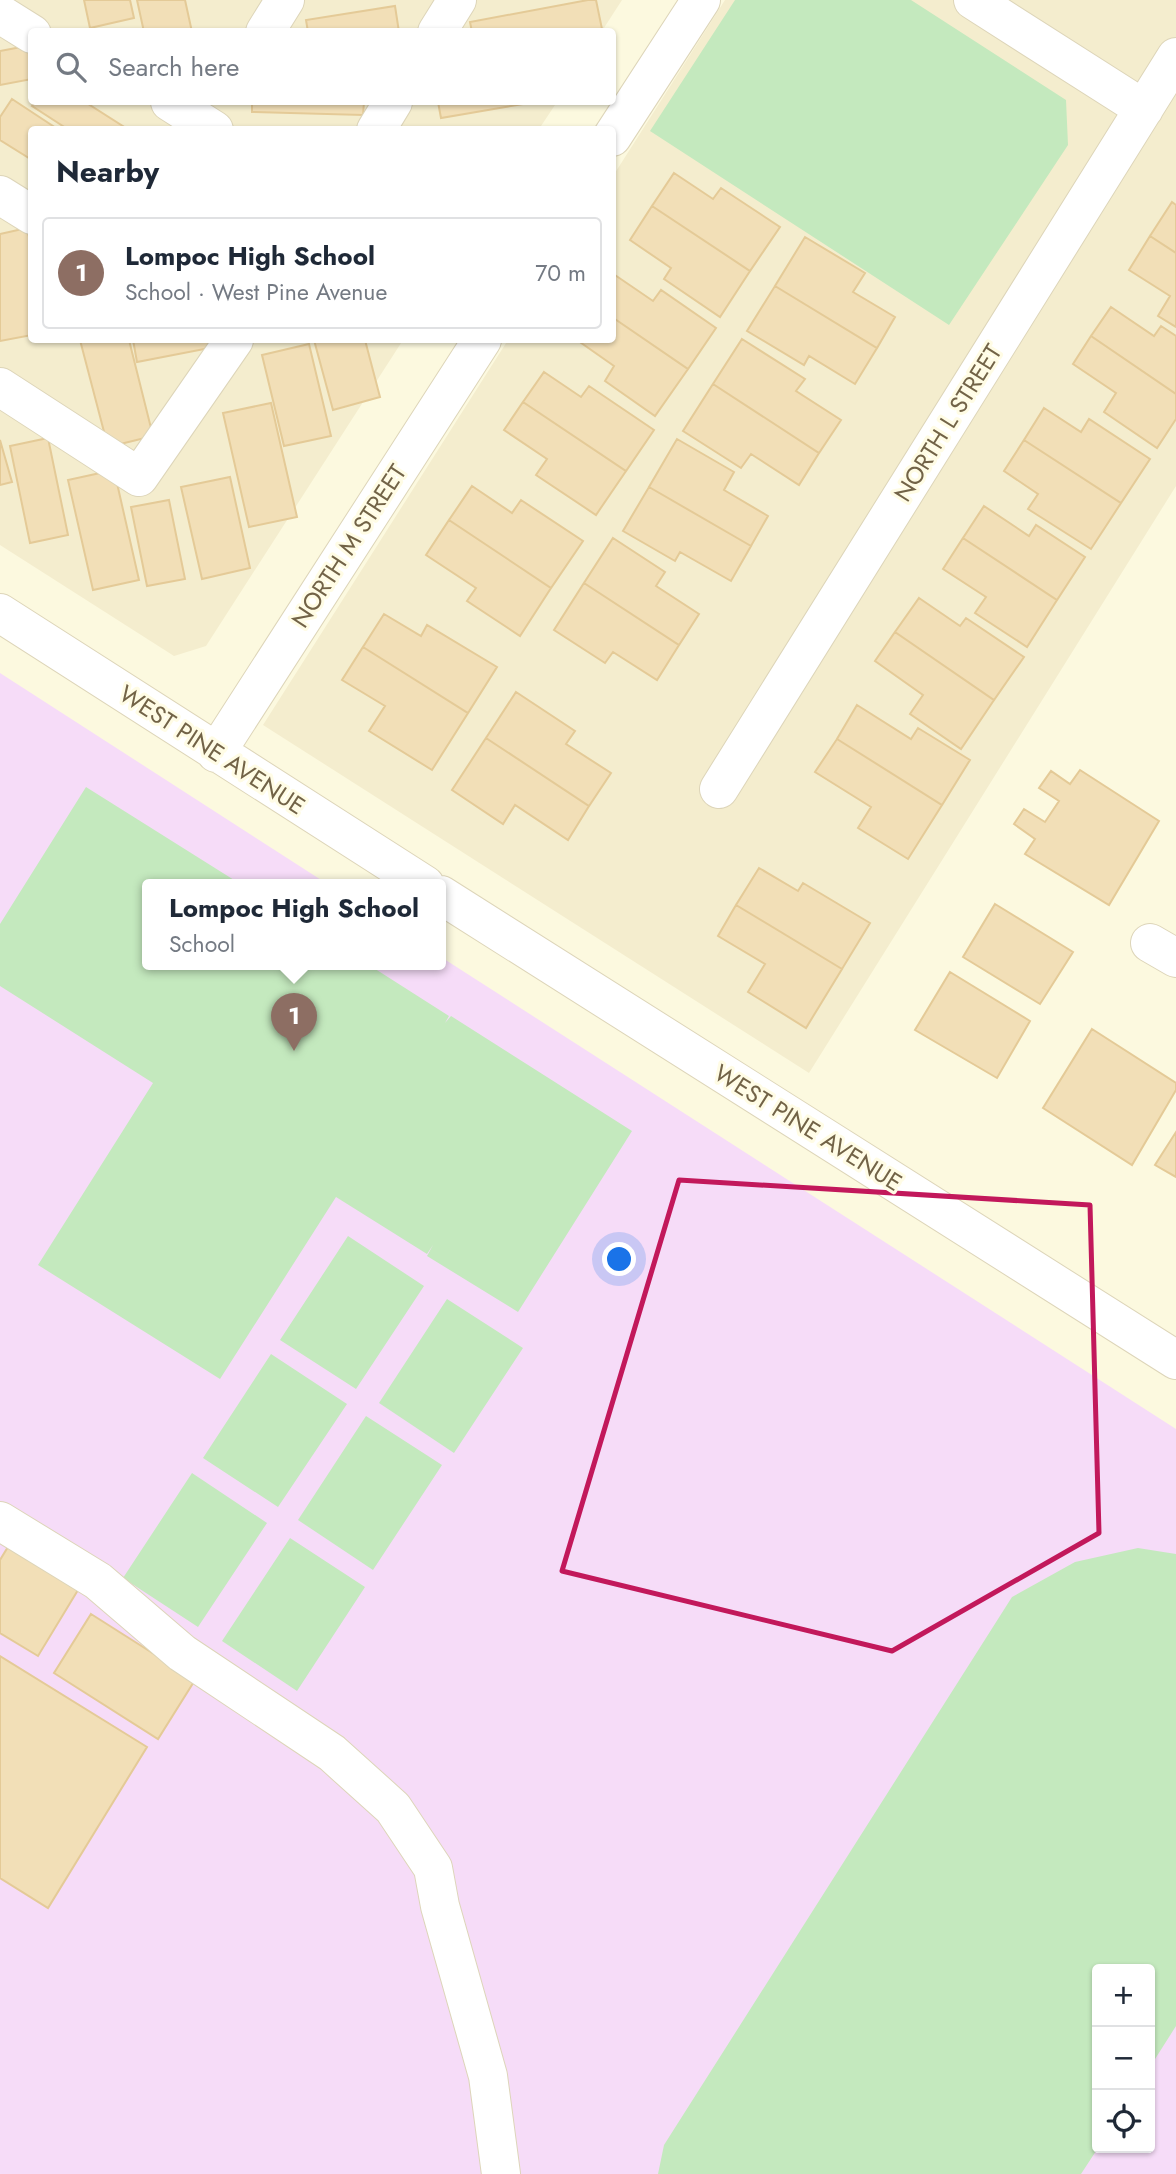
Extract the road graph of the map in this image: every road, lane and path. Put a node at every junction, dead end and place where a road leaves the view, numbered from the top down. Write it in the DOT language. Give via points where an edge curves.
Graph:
graph roads {
  1 [pos="285,0"];
  2 [pos="457,0"];
  3 [pos="701,0"];
  4 [pos="973,0"];
  5 [pos="0,14"];
  6 [pos="268,28"];
  7 [pos="440,28"];
  8 [pos="28,32"];
  9 [pos="1176,57"];
  10 [pos="176,105"];
  11 [pos="391,105"];
  12 [pos="1144,109"];
  13 [pos="211,121"];
  14 [pos="378,126"];
  15 [pos="616,131"];
  16 [pos="0,195"];
  17 [pos="28,212"];
  18 [pos="232,343"];
  19 [pos="480,343"];
  20 [pos="0,387"];
  21 [pos="0,614"];
  22 [pos="216,753"];
  23 [pos="719,789"];
  24 [pos="416,879"];
  25 [pos="446,898"];
  26 [pos="1171,1346"];
  27 [pos="0,1521"];
  28 [pos="501,2174"];
  1 -- 6 [label="street"];
  2 -- 7 [label="street"];
  3 -- 15 [label="street"];
  4 -- 12 [label="street"];
  5 -- 8 [label="street"];
  9 -- 12 [label="street, NORTH L STREET"];
  10 -- 13 [label="street"];
  11 -- 14 [label="street"];
  12 -- 23 [label="street, NORTH L STREET"];
  16 -- 17 [label="street"];
  18 -- 20 [label="street" via="139,477"];
  19 -- 22 [label="street, NORTH M STREET"];
  21 -- 22 [label="street, WEST PINE AVENUE"];
  22 -- 24 [label="street, WEST PINE AVENUE"];
  25 -- 26 [label="street, WEST PINE AVENUE"];
  27 -- 28 [label="street" via="98,1581 182,1653 332,1754 393,1808 433,1868 488,2076"];
}
